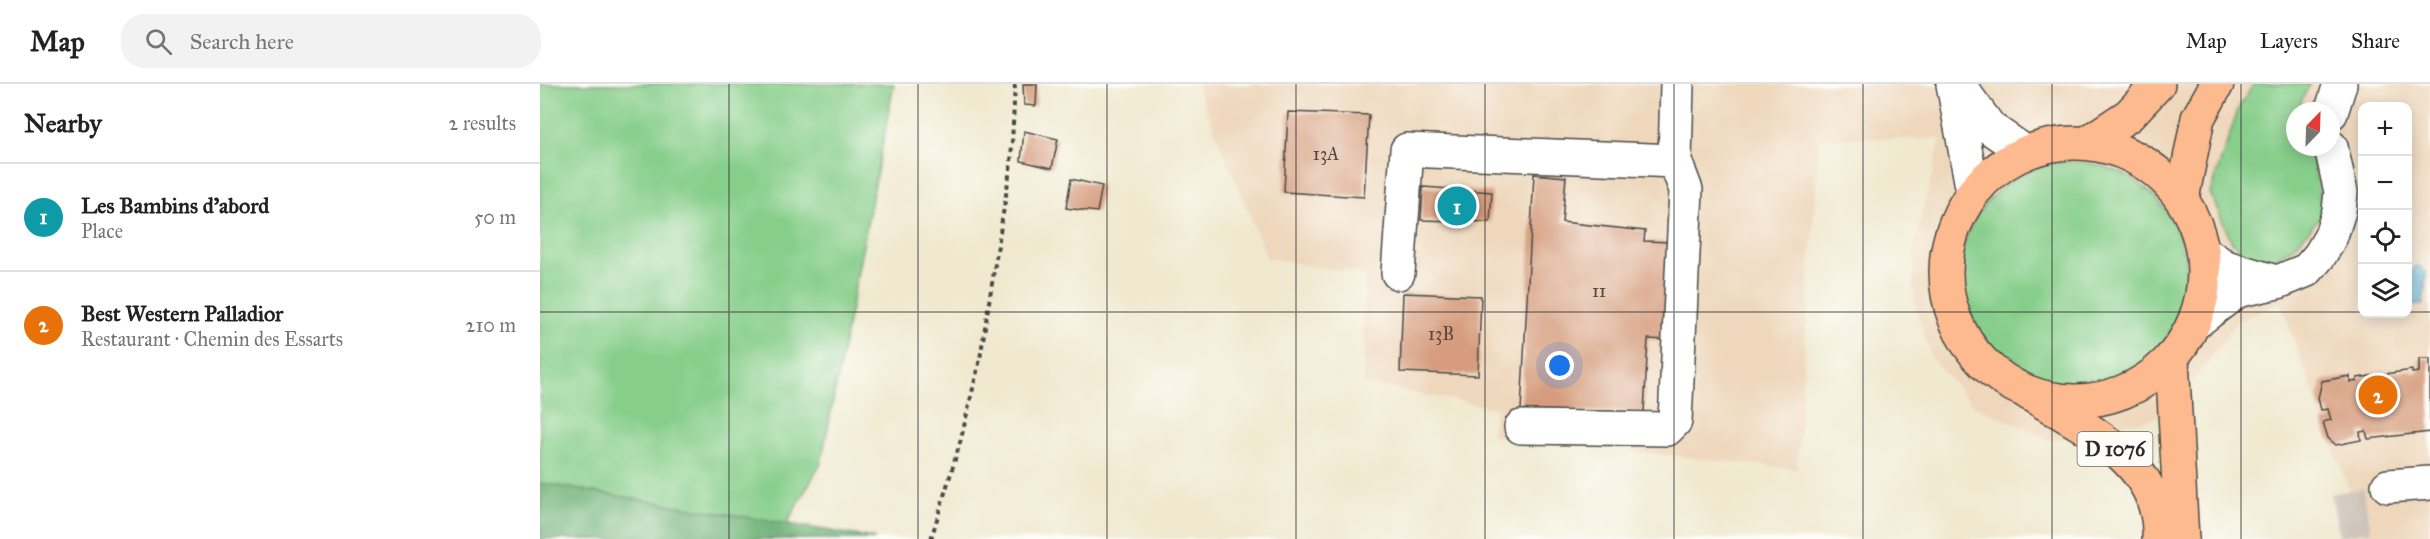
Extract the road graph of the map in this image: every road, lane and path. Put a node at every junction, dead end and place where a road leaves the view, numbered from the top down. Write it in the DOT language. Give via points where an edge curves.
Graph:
graph roads {
  1 [pos="1015,84"];
  2 [pos="1677,84"];
  3 [pos="1953,84"];
  4 [pos="1958,84"];
  5 [pos="2158,84"];
  6 [pos="2217,84"];
  7 [pos="2340,84"];
  8 [pos="2334,102"];
  9 [pos="2087,143"];
  10 [pos="2025,152"];
  11 [pos="2333,156"];
  12 [pos="1675,161"];
  13 [pos="1973,192"];
  14 [pos="2182,199"];
  15 [pos="2204,252"];
  16 [pos="1398,273"];
  17 [pos="2278,282"];
  18 [pos="2195,323"];
  19 [pos="2172,359"];
  20 [pos="2028,393"];
  21 [pos="1521,427"];
  22 [pos="2430,483"];
  23 [pos="2388,486"];
  24 [pos="931,539"];
  25 [pos="2159,539"];
  26 [pos="2182,539"];
  1 -- 24 [label="path" via="1011,163 980,359"];
  2 -- 12 [label="street"];
  3 -- 13 [label="street"];
  4 -- 10 [label="street" via="1990,128"];
  5 -- 9 [label="main road" via="2129,115"];
  6 -- 14 [label="main road" via="2198,118"];
  7 -- 8 [label="street"];
  9 -- 10 [label="main road" via="2055,144"];
  9 -- 14 [label="main road" via="2123,152 2156,171"];
  10 -- 13 [label="main road" via="1997,169"];
  11 -- 17 [label="street" via="2341,192 2331,236 2307,270"];
  12 -- 16 [label="street" via="1407,150"];
  12 -- 21 [label="street" via="1686,190 1675,421 1666,429"];
  13 -- 20 [label="main road" via="1953,227 1945,266 1949,306 1966,343 1993,373"];
  14 -- 15 [label="main road"];
  15 -- 17 [label="street" via="2224,266"];
  15 -- 18 [label="main road" via="2204,288"];
  17 -- 18 [label="street" via="2237,291"];
  18 -- 19 [label="main road"];
  19 -- 20 [label="main road" via="2142,384 2105,399 2066,402"];
  19 -- 26 [label="main road, D 1076"];
  20 -- 25 [label="main road, D 1076" via="2126,458 2154,498"];
  22 -- 23 [label="street"];
}
